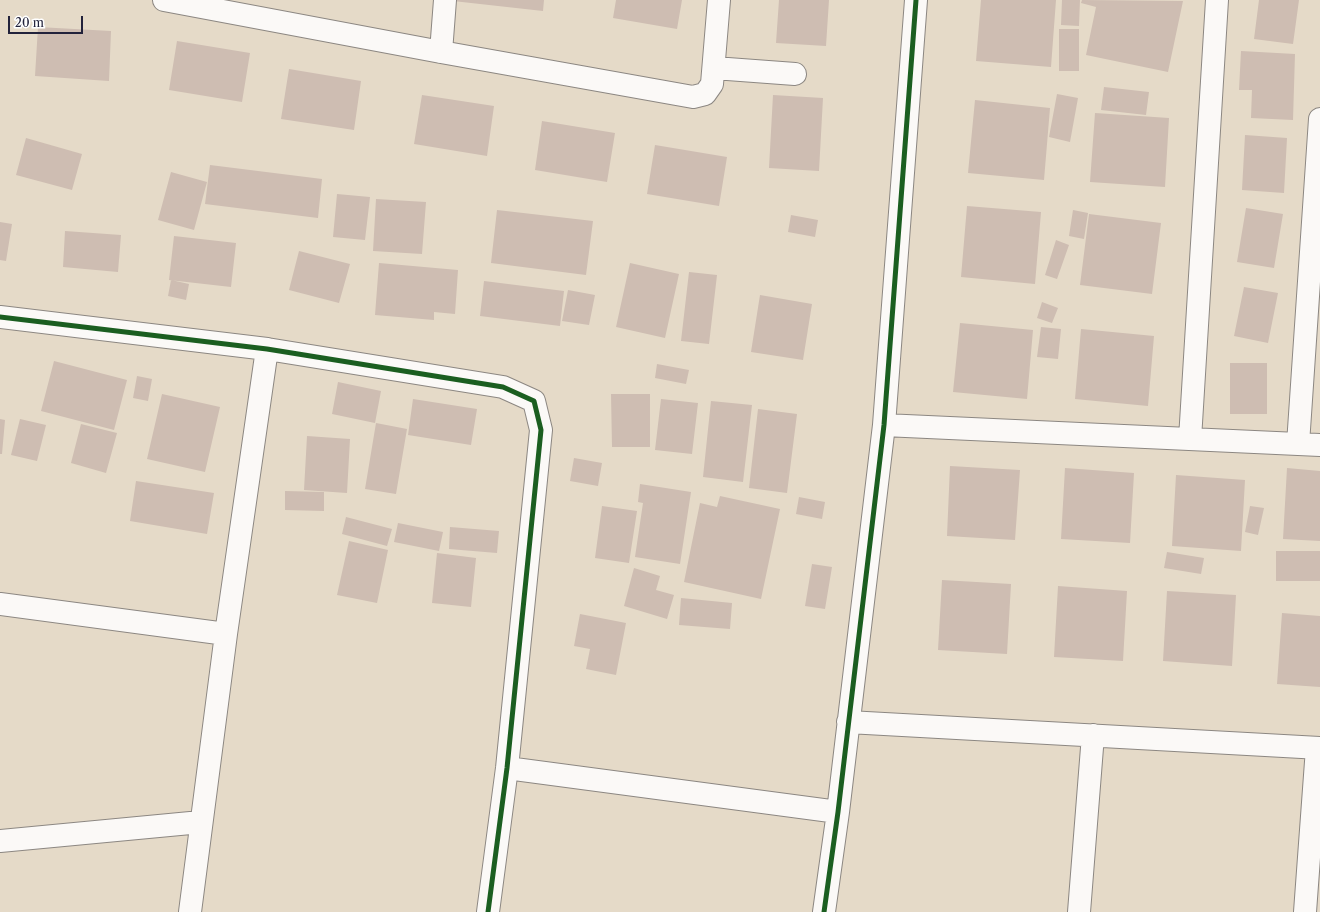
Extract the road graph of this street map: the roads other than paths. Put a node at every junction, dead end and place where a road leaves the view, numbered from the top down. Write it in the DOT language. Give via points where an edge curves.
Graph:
graph roads {
  1 [pos="164,0"];
  2 [pos="445,0"];
  3 [pos="719,0"];
  4 [pos="916,0"];
  5 [pos="1217,0"];
  6 [pos="441,52"];
  7 [pos="714,68"];
  8 [pos="795,74"];
  9 [pos="1320,119"];
  10 [pos="0,317"];
  11 [pos="268,349"];
  12 [pos="884,425"];
  13 [pos="1190,439"];
  14 [pos="1298,444"];
  15 [pos="1320,445"];
  16 [pos="0,604"];
  17 [pos="226,634"];
  18 [pos="848,722"];
  19 [pos="1093,735"];
  20 [pos="1319,748"];
  21 [pos="507,768"];
  22 [pos="838,812"];
  23 [pos="201,822"];
  24 [pos="0,841"];
  25 [pos="190,912"];
  26 [pos="488,912"];
  27 [pos="824,912"];
  28 [pos="1079,912"];
  29 [pos="1305,912"];
  1 -- 6 [label="street"];
  2 -- 6 [label="street"];
  3 -- 7 [label="street"];
  4 -- 12 [label="street"];
  5 -- 13 [label="street"];
  6 -- 7 [label="street" via="693,97 705,94 712,84"];
  7 -- 8 [label="street"];
  9 -- 14 [label="street"];
  10 -- 11 [label="street"];
  11 -- 17 [label="street"];
  11 -- 21 [label="street" via="503,387 534,401 541,430"];
  12 -- 13 [label="street"];
  12 -- 18 [label="street"];
  13 -- 14 [label="street"];
  14 -- 15 [label="street"];
  16 -- 17 [label="street"];
  17 -- 23 [label="street"];
  18 -- 19 [label="street"];
  18 -- 22 [label="street"];
  19 -- 20 [label="street"];
  19 -- 28 [label="street"];
  20 -- 29 [label="street"];
  21 -- 22 [label="street"];
  21 -- 26 [label="street"];
  22 -- 27 [label="street"];
  23 -- 24 [label="street"];
  23 -- 25 [label="street"];
}
